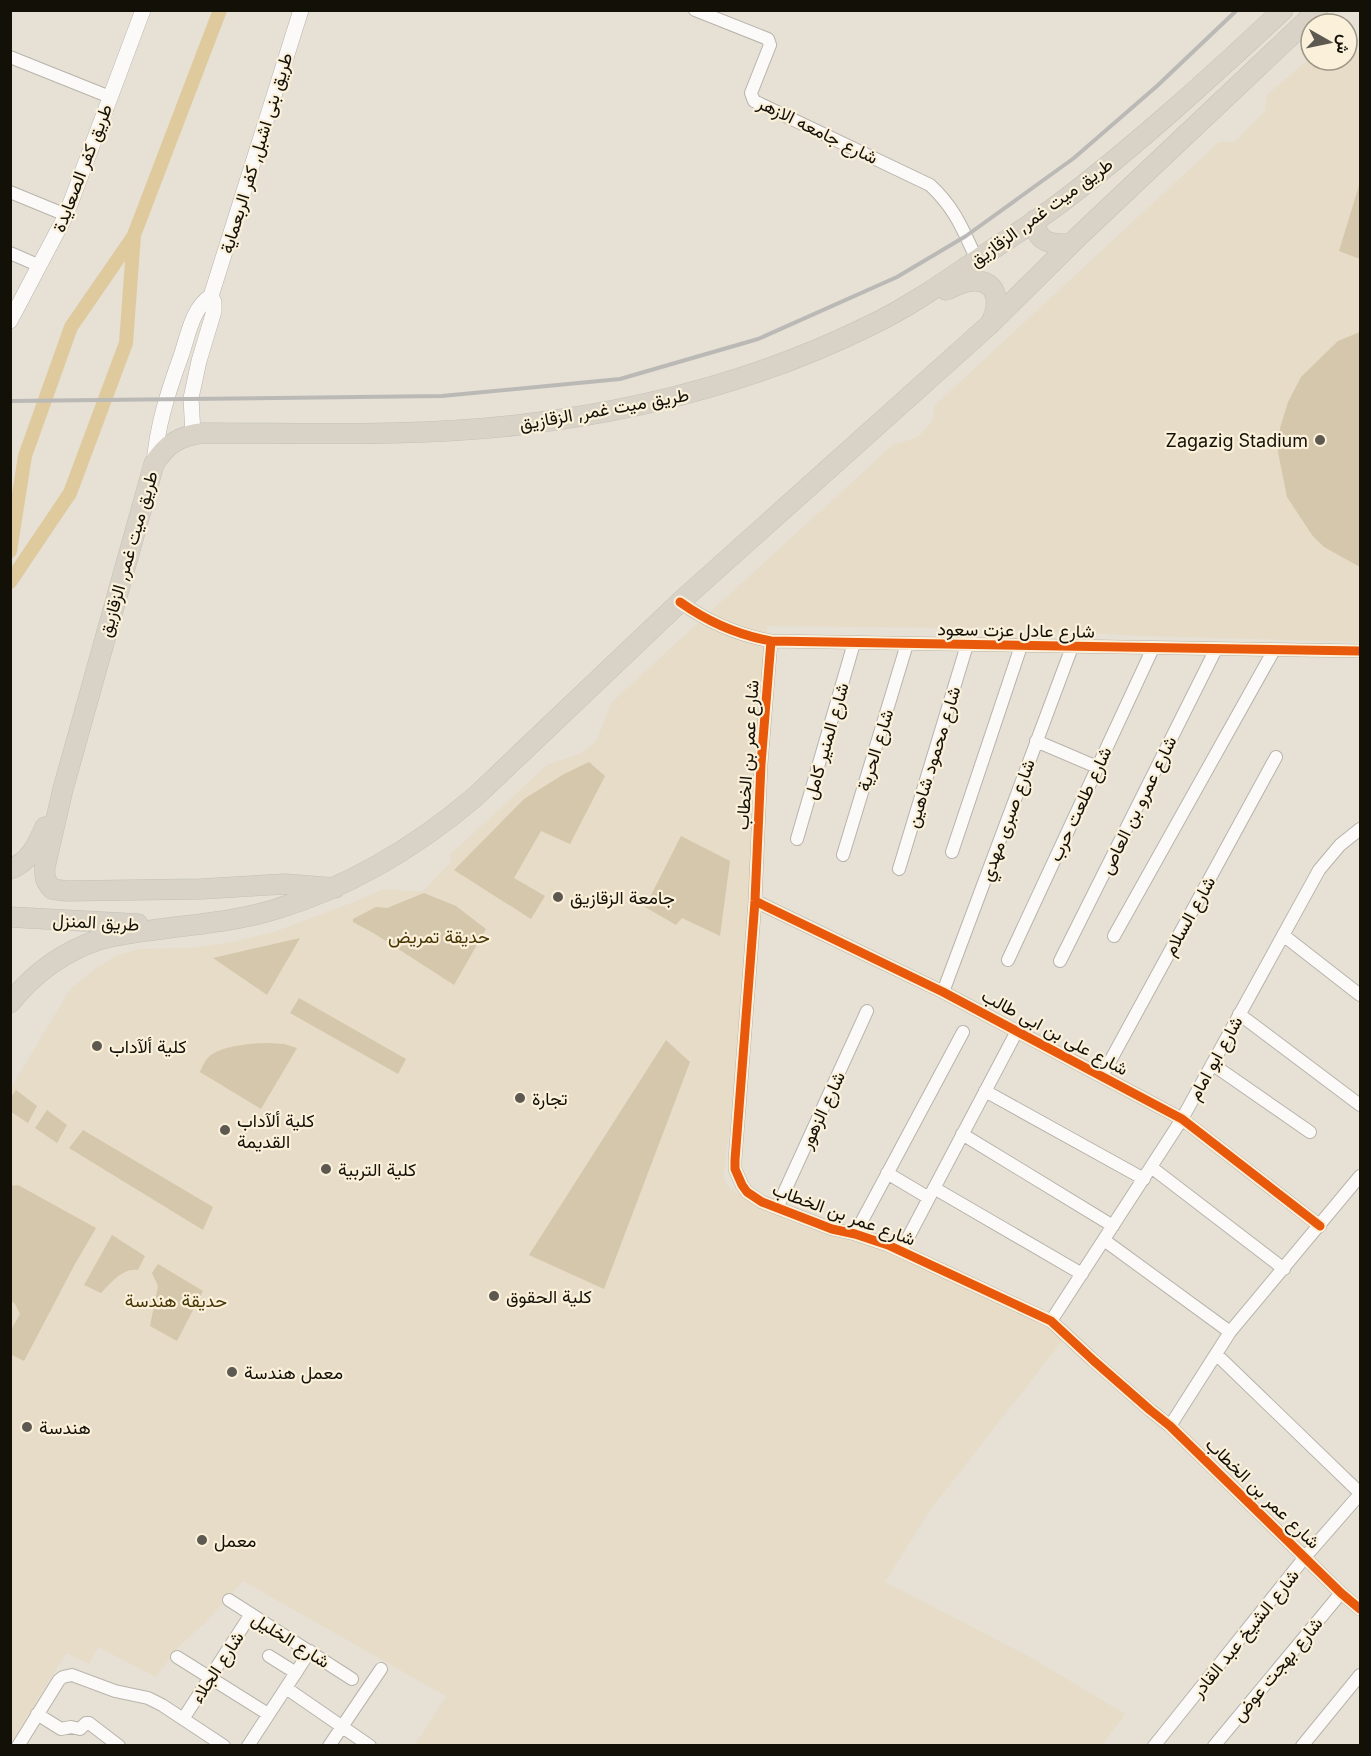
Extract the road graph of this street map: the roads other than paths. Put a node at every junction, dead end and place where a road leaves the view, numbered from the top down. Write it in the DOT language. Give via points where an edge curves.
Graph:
graph roads {
  1 [pos="143,10"];
  2 [pos="301,10"];
  3 [pos="694,10"];
  4 [pos="1283,10"];
  5 [pos="1318,10"];
  6 [pos="10,57"];
  7 [pos="110,97"];
  8 [pos="10,192"];
  9 [pos="66,215"];
  10 [pos="1035,220"];
  11 [pos="1072,243"];
  12 [pos="10,253"];
  13 [pos="977,260"];
  14 [pos="40,266"];
  15 [pos="212,296"];
  16 [pos="913,303"];
  17 [pos="10,321"];
  18 [pos="988,326"];
  19 [pos="193,434"];
  20 [pos="154,464"];
  21 [pos="680,602"];
  22 [pos="771,641"];
  23 [pos="854,644"];
  24 [pos="907,644"];
  25 [pos="968,645"];
  26 [pos="1021,646"];
  27 [pos="1072,647"];
  28 [pos="1153,648"];
  29 [pos="1216,649"];
  30 [pos="1274,650"];
  31 [pos="1360,651"];
  32 [pos="1036,741"];
  33 [pos="1276,756"];
  34 [pos="1097,767"];
  35 [pos="63,789"];
  36 [pos="1360,829"];
  37 [pos="797,839"];
  38 [pos="952,852"];
  39 [pos="843,855"];
  40 [pos="10,869"];
  41 [pos="900,869"];
  42 [pos="334,888"];
  43 [pos="755,901"];
  44 [pos="10,917"];
  45 [pos="182,927"];
  46 [pos="1283,935"];
  47 [pos="1114,936"];
  48 [pos="1008,960"];
  49 [pos="1060,961"];
  50 [pos="943,992"];
  51 [pos="1360,995"];
  52 [pos="10,1004"];
  53 [pos="867,1011"];
  54 [pos="1239,1014"];
  55 [pos="1017,1031"];
  56 [pos="963,1032"];
  57 [pos="1212,1064"];
  58 [pos="1102,1076"];
  59 [pos="985,1091"];
  60 [pos="1360,1105"];
  61 [pos="1182,1119"];
  62 [pos="1311,1132"];
  63 [pos="962,1134"];
  64 [pos="1151,1167"];
  65 [pos="887,1173"];
  66 [pos="1360,1176"];
  67 [pos="1144,1179"];
  68 [pos="931,1193"];
  69 [pos="777,1208"];
  70 [pos="1320,1226"];
  71 [pos="1113,1227"];
  72 [pos="855,1234"];
  73 [pos="1104,1240"];
  74 [pos="901,1251"];
  75 [pos="1284,1269"];
  76 [pos="1082,1274"];
  77 [pos="1052,1321"];
  78 [pos="1230,1332"];
  79 [pos="1216,1354"];
  80 [pos="1170,1426"];
  81 [pos="1360,1493"];
  82 [pos="1305,1557"];
  83 [pos="1341,1593"];
  84 [pos="229,1600"];
  85 [pos="1360,1609"];
  86 [pos="251,1614"];
  87 [pos="310,1651"];
  88 [pos="269,1656"];
  89 [pos="177,1657"];
  90 [pos="381,1669"];
  91 [pos="296,1672"];
  92 [pos="1360,1675"];
  93 [pos="210,1677"];
  94 [pos="352,1679"];
  95 [pos="286,1688"];
  96 [pos="38,1714"];
  97 [pos="268,1714"];
  98 [pos="183,1719"];
  99 [pos="342,1726"];
  100 [pos="18,1746"];
  101 [pos="119,1746"];
  102 [pos="224,1746"];
  103 [pos="248,1746"];
  104 [pos="329,1746"];
  105 [pos="370,1746"];
  106 [pos="1154,1746"];
  107 [pos="1214,1746"];
  108 [pos="1302,1746"];
  1 -- 7 [label="street, طريق كفر الصعايدة"];
  2 -- 15 [label="street, طريق بنى اشبل, كفر الربعماية"];
  3 -- 13 [label="street, شارع جامعه الازهر" via="768,39 770,45 751,93 754,101 930,185 955,212"];
  4 -- 10 [label="highway, طريق ميت غمر, الزقازيق" via="1105,168"];
  5 -- 11 [label="highway, طريق ميت غمر, الزقازيق"];
  6 -- 7 [label="street"];
  7 -- 9 [label="street, طريق كفر الصعايدة"];
  8 -- 9 [label="street"];
  9 -- 14 [label="street, طريق كفر الصعايدة"];
  10 -- 11 [label="highway" via="1039,235 1046,241"];
  10 -- 13 [label="highway, طريق ميت غمر, الزقازيق"];
  11 -- 18 [label="highway, طريق ميت غمر, الزقازيق"];
  12 -- 14 [label="street"];
  13 -- 16 [label="highway, طريق ميت غمر, الزقازيق"];
  14 -- 17 [label="street, طريق كفر الصعايدة"];
  15 -- 19 [label="street" via="214,311 191,398"];
  15 -- 20 [label="street" via="205,300 193,321 165,399"];
  16 -- 18 [label="highway" via="965,282 985,283 997,298 997,308"];
  16 -- 19 [label="highway, طريق ميت غمر, الزقازيق" via="832,344 759,373 705,390 614,410 518,425 422,432"];
  18 -- 21 [label="highway, طريق ميت غمر, الزقازيق"];
  19 -- 20 [label="highway, طريق ميت غمر, الزقازيق" via="170,444"];
  20 -- 35 [label="highway, طريق ميت غمر, الزقازيق"];
  21 -- 22 [label="street, شارع عادل عزت سعود" via="724,627"];
  21 -- 42 [label="highway, طريق ميت غمر, الزقازيق" via="449,819 365,873"];
  22 -- 23 [label="street, شارع عادل عزت سعود"];
  22 -- 43 [label="street, شارع عمر بن الخطاب"];
  23 -- 24 [label="street, شارع عادل عزت سعود"];
  23 -- 37 [label="street, شارع المنير كامل"];
  24 -- 25 [label="street, شارع عادل عزت سعود"];
  24 -- 39 [label="street, شارع الحرية"];
  25 -- 26 [label="street, شارع عادل عزت سعود"];
  25 -- 41 [label="street, شارع محمود شاهين"];
  26 -- 27 [label="street, شارع عادل عزت سعود"];
  26 -- 38 [label="street"];
  27 -- 28 [label="street, شارع عادل عزت سعود"];
  27 -- 32 [label="street, شارع صبرى مهدي"];
  28 -- 29 [label="street, شارع عادل عزت سعود"];
  28 -- 34 [label="street, شارع طلعت حرب"];
  29 -- 30 [label="street, شارع عادل عزت سعود"];
  29 -- 49 [label="street, شارع عمرو بن العاص"];
  30 -- 31 [label="street, شارع عادل عزت سعود"];
  30 -- 47 [label="street"];
  32 -- 34 [label="street"];
  32 -- 50 [label="street, شارع صبرى مهدي"];
  33 -- 58 [label="street, شارع السلام"];
  34 -- 48 [label="street, شارع طلعت حرب"];
  35 -- 40 [label="highway, طريق ميت غمر, الزقازيق" via="36,848 25,861"];
  35 -- 42 [label="highway, طريق ميت غمر, الزقازيق" via="45,867 52,889 201,889 285,884"];
  36 -- 46 [label="street, شارع ابو امام" via="1324,864"];
  42 -- 45 [label="highway, طريق ميت غمر, الزقازيق" via="272,910"];
  43 -- 50 [label="street, شارع على بن ابى طالب"];
  43 -- 69 [label="street, شارع عمر بن الخطاب" via="735,1169 747,1192"];
  44 -- 45 [label="highway, طريق المنزل"];
  45 -- 52 [label="highway" via="115,936 80,947 34,977"];
  46 -- 51 [label="street"];
  46 -- 54 [label="street, شارع ابو امام"];
  50 -- 55 [label="street, شارع على بن ابى طالب"];
  53 -- 69 [label="street, شارع الزهور"];
  54 -- 57 [label="street, شارع ابو امام"];
  54 -- 60 [label="street"];
  55 -- 58 [label="street, شارع على بن ابى طالب"];
  55 -- 59 [label="street"];
  56 -- 65 [label="street"];
  57 -- 61 [label="street, شارع ابو امام"];
  57 -- 62 [label="street"];
  58 -- 61 [label="street, شارع على بن ابى طالب"];
  59 -- 63 [label="street"];
  59 -- 67 [label="street"];
  61 -- 64 [label="street, شارع ابو امام"];
  61 -- 70 [label="street, شارع على بن ابى طالب"];
  63 -- 68 [label="street"];
  63 -- 71 [label="street"];
  64 -- 67 [label="street, شارع ابو امام"];
  64 -- 75 [label="street"];
  65 -- 68 [label="street"];
  65 -- 72 [label="street"];
  66 -- 70 [label="street"];
  67 -- 71 [label="street, شارع ابو امام"];
  68 -- 74 [label="street"];
  68 -- 76 [label="street"];
  69 -- 72 [label="street, شارع عمر بن الخطاب"];
  70 -- 75 [label="street"];
  71 -- 73 [label="street, شارع ابو امام"];
  72 -- 74 [label="street, شارع عمر بن الخطاب"];
  73 -- 76 [label="street, شارع ابو امام"];
  73 -- 78 [label="street"];
  74 -- 77 [label="street, شارع عمر بن الخطاب"];
  75 -- 78 [label="street"];
  76 -- 77 [label="street, شارع ابو امام"];
  77 -- 80 [label="street, شارع عمر بن الخطاب"];
  78 -- 79 [label="street"];
  79 -- 80 [label="street"];
  79 -- 81 [label="street"];
  80 -- 82 [label="street, شارع عمر بن الخطاب"];
  81 -- 82 [label="street, شارع الشيخ عبد القادر"];
  82 -- 83 [label="street, شارع عمر بن الخطاب"];
  82 -- 106 [label="street, شارع الشيخ عبد القادر"];
  83 -- 85 [label="street, شارع عمر بن الخطاب"];
  83 -- 107 [label="street, شارع بهجت عوض"];
  84 -- 86 [label="street, شارع الخليل"];
  86 -- 87 [label="street, شارع الخليل"];
  86 -- 93 [label="street, شارع الجلاء"];
  87 -- 91 [label="street"];
  87 -- 94 [label="street, شارع الخليل"];
  88 -- 91 [label="street"];
  89 -- 93 [label="street"];
  90 -- 99 [label="street"];
  91 -- 95 [label="street"];
  92 -- 108 [label="street"];
  93 -- 97 [label="street"];
  93 -- 98 [label="street, شارع الجلاء"];
  95 -- 97 [label="street"];
  95 -- 99 [label="street"];
  96 -- 98 [label="street" via="59,1680 77,1676 115,1691 148,1698"];
  96 -- 100 [label="street"];
  96 -- 101 [label="street" via="61,1729 80,1729 89,1724"];
  97 -- 103 [label="street"];
  98 -- 102 [label="street"];
  99 -- 104 [label="street"];
  99 -- 105 [label="street"];
}
